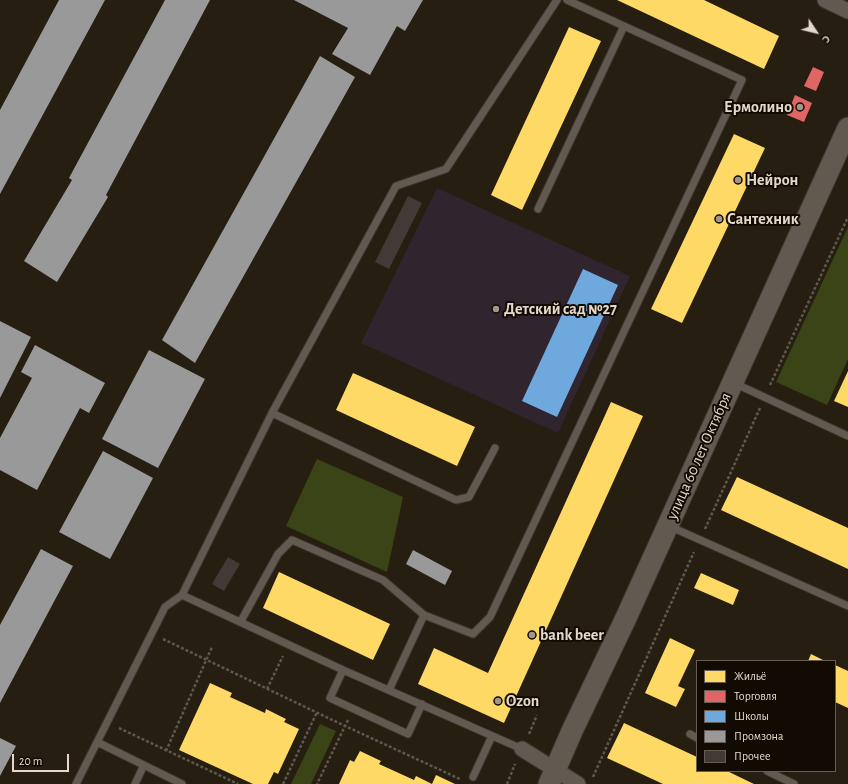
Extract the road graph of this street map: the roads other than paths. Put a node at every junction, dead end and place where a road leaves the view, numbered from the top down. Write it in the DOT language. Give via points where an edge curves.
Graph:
graph roads {
  1 [pos="557,0"];
  2 [pos="567,0"];
  3 [pos="825,0"];
  4 [pos="848,11"];
  5 [pos="624,26"];
  6 [pos="848,128"];
  7 [pos="538,209"];
  8 [pos="732,383"];
  9 [pos="272,413"];
  10 [pos="848,436"];
  11 [pos="495,448"];
  12 [pos="668,526"];
  13 [pos="182,595"];
  14 [pos="848,606"];
  15 [pos="424,615"];
  16 [pos="241,621"];
  17 [pos="343,670"];
  18 [pos="389,690"];
  19 [pos="422,704"];
  20 [pos="492,736"];
  21 [pos="97,742"];
  22 [pos="522,750"];
  23 [pos="144,765"];
  24 [pos="769,772"];
  25 [pos="473,777"];
  26 [pos="552,777"];
  27 [pos="76,784"];
  28 [pos="135,784"];
  29 [pos="182,784"];
  30 [pos="578,784"];
  31 [pos="794,784"];
  1 -- 9 [label="lane" via="446,169 396,186"];
  2 -- 5 [label="lane"];
  3 -- 4 [label="street"];
  5 -- 7 [label="lane"];
  5 -- 15 [label="lane" via="742,80 490,617 473,634"];
  6 -- 8 [label="main road, улица 60 лет Октября"];
  8 -- 10 [label="lane"];
  8 -- 12 [label="main road, улица 60 лет Октября"];
  9 -- 11 [label="lane" via="456,500 469,497"];
  9 -- 13 [label="lane"];
  12 -- 14 [label="lane"];
  12 -- 26 [label="main road, улица 60 лет Октября"];
  13 -- 16 [label="lane"];
  13 -- 21 [label="lane" via="165,607"];
  15 -- 16 [label="lane" via="383,580 292,540 278,554"];
  15 -- 18 [label="lane"];
  16 -- 17 [label="lane"];
  17 -- 18 [label="lane"];
  17 -- 19 [label="lane" via="330,698 408,734"];
  18 -- 19 [label="lane"];
  19 -- 20 [label="lane"];
  20 -- 22 [label="lane"];
  20 -- 25 [label="lane"];
  21 -- 23 [label="lane"];
  21 -- 27 [label="lane"];
  22 -- 26 [label="street"];
  23 -- 28 [label="lane"];
  23 -- 29 [label="lane"];
  24 -- 31 [label="lane"];
  26 -- 30 [label="street"];
}
